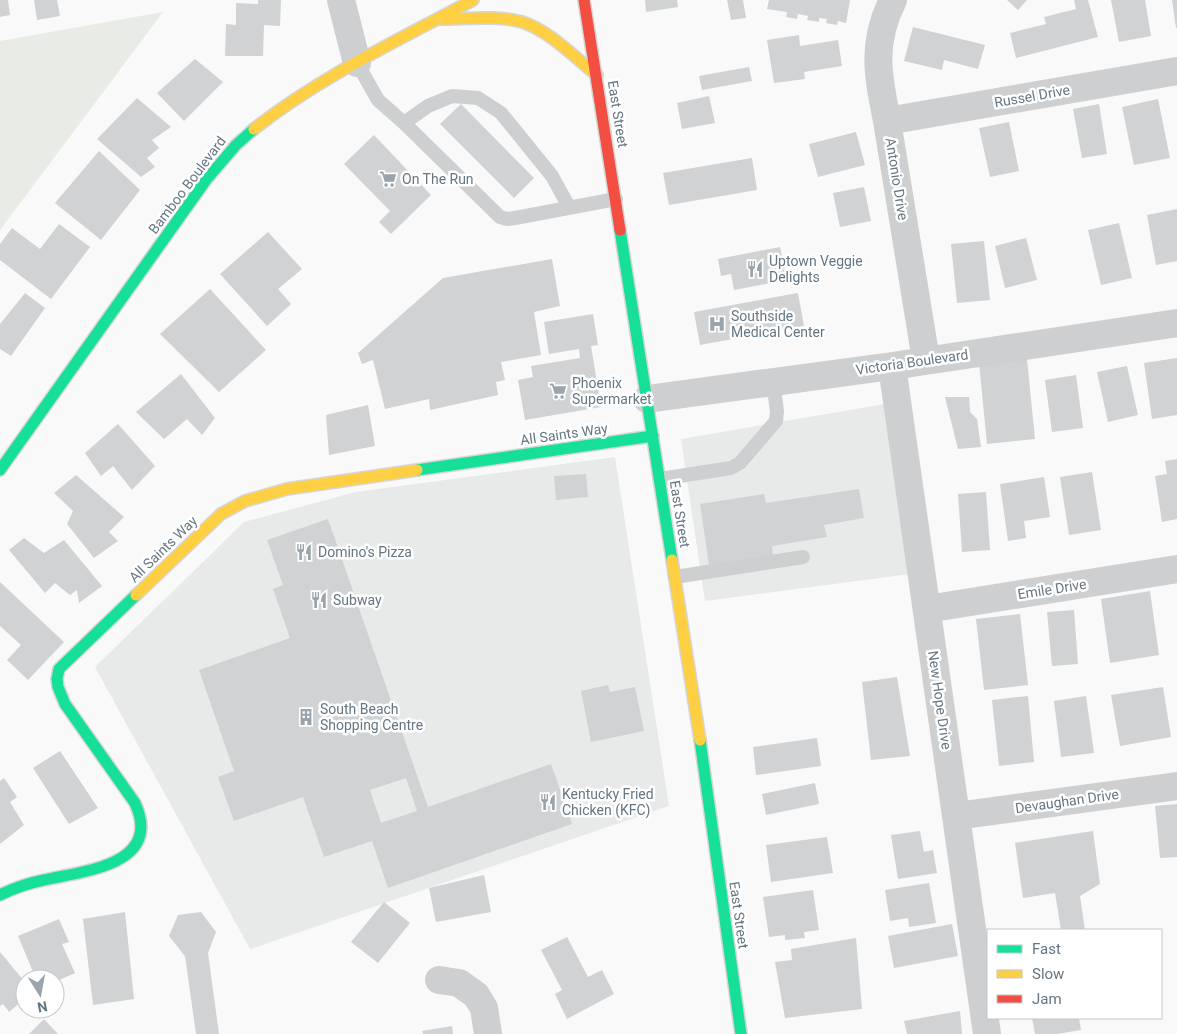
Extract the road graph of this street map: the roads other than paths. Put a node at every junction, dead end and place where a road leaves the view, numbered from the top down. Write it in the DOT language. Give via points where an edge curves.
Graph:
graph roads {
  1 [pos="341,0"];
  2 [pos="473,0"];
  3 [pos="584,0"];
  4 [pos="893,0"];
  5 [pos="439,19"];
  6 [pos="357,63"];
  7 [pos="1177,71"];
  8 [pos="597,75"];
  9 [pos="887,121"];
  10 [pos="404,123"];
  11 [pos="616,199"];
  12 [pos="569,207"];
  13 [pos="1177,323"];
  14 [pos="926,360"];
  15 [pos="892,366"];
  16 [pos="773,382"];
  17 [pos="647,399"];
  18 [pos="653,436"];
  19 [pos="0,470"];
  20 [pos="660,479"];
  21 [pos="803,557"];
  22 [pos="1177,569"];
  23 [pos="674,577"];
  24 [pos="927,609"];
  25 [pos="1177,786"];
  26 [pos="956,816"];
  27 [pos="0,895"];
  28 [pos="439,980"];
  29 [pos="488,1034"];
  30 [pos="741,1034"];
  31 [pos="987,1034"];
  1 -- 6 [label="street"];
  2 -- 5 [label="main road, Bamboo Boulevard"];
  3 -- 8 [label="main road, East Street"];
  4 -- 9 [label="street, Antonio Drive" via="878,46 879,82"];
  5 -- 6 [label="main road, Bamboo Boulevard"];
  5 -- 8 [label="main road" via="523,22 551,38"];
  6 -- 10 [label="lane" via="378,100"];
  6 -- 19 [label="main road, Bamboo Boulevard" via="306,92 234,146 206,180"];
  7 -- 9 [label="street, Russel Drive"];
  8 -- 11 [label="main road, East Street"];
  9 -- 14 [label="street, Antonio Drive"];
  10 -- 12 [label="lane" via="500,217 515,218"];
  10 -- 12 [label="lane" via="428,106 452,96 478,98 501,113 552,176"];
  11 -- 12 [label="lane"];
  11 -- 17 [label="main road, East Street"];
  13 -- 14 [label="street, Victoria Boulevard"];
  14 -- 15 [label="street, Victoria Boulevard"];
  15 -- 16 [label="street, Victoria Boulevard"];
  15 -- 24 [label="street, New Hope Drive"];
  16 -- 17 [label="street, Victoria Boulevard"];
  16 -- 20 [label="lane" via="776,421 740,463 732,468"];
  17 -- 18 [label="main road, East Street"];
  18 -- 20 [label="main road, East Street"];
  18 -- 27 [label="main road, All Saints Way" via="287,488 252,497 228,509 59,669 56,678 65,704 137,806 142,830 137,843 127,855 94,870 27,885"];
  20 -- 23 [label="main road, East Street"];
  21 -- 23 [label="lane"];
  22 -- 24 [label="street, Emile Drive"];
  23 -- 30 [label="main road, East Street" via="707,783"];
  24 -- 26 [label="street, New Hope Drive"];
  25 -- 26 [label="street, Devaughan Drive"];
  26 -- 31 [label="street, New Hope Drive"];
  28 -- 29 [label="street" via="460,983 476,995 484,1008"];
}
